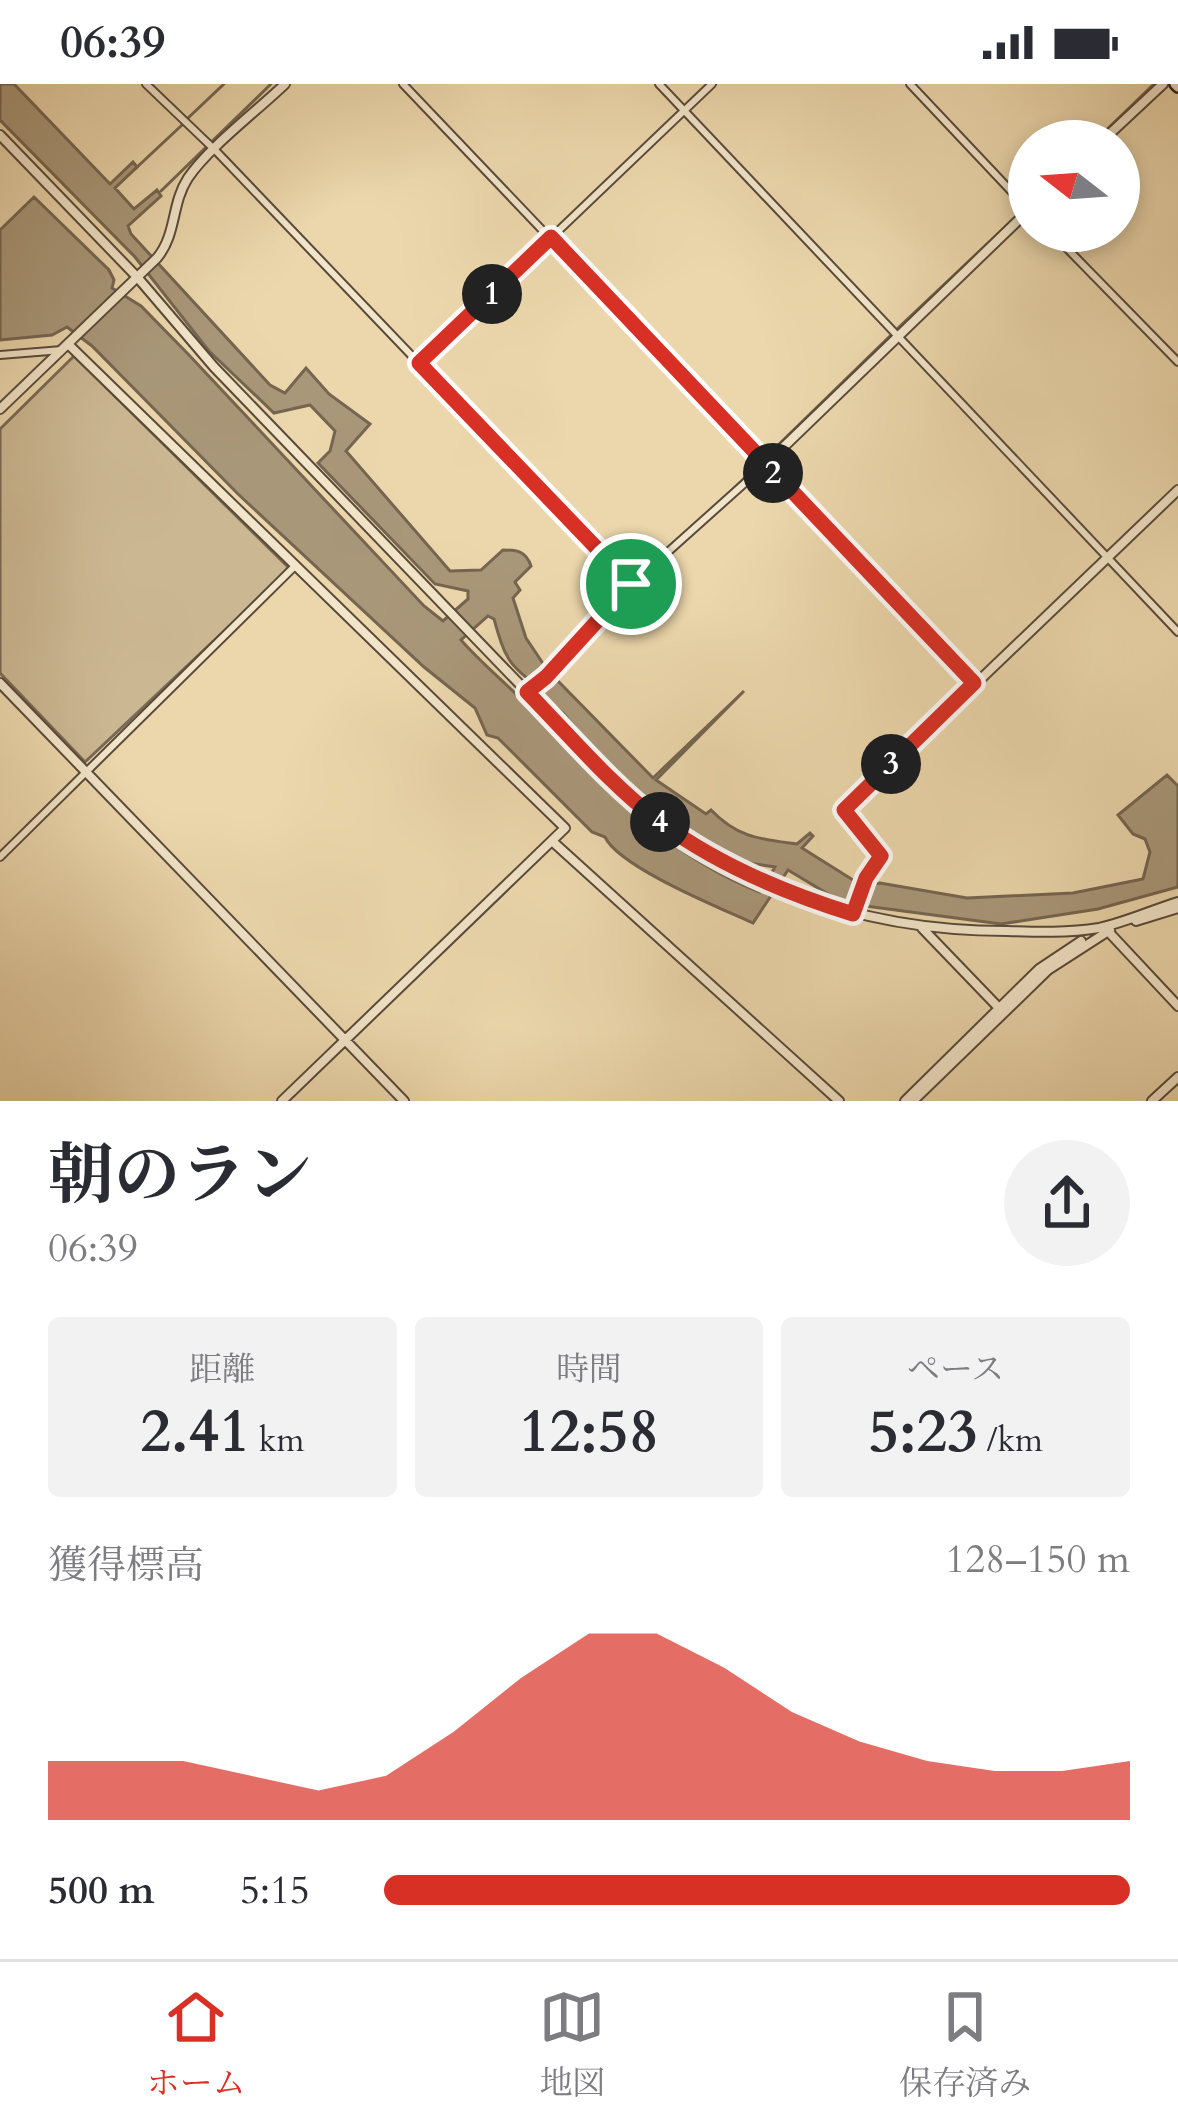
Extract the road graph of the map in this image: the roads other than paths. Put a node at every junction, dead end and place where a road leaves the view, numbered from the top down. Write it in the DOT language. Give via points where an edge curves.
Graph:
graph roads {
  1 [pos="146,84"];
  2 [pos="285,84"];
  3 [pos="403,84"];
  4 [pos="658,84"];
  5 [pos="712,84"];
  6 [pos="910,84"];
  7 [pos="1163,84"];
  8 [pos="684,111"];
  9 [pos="1124,120"];
  10 [pos="0,135"];
  11 [pos="216,151"];
  12 [pos="1008,188"];
  13 [pos="1008,231"];
  14 [pos="551,237"];
  15 [pos="1071,252"];
  16 [pos="141,274"];
  17 [pos="898,338"];
  18 [pos="65,346"];
  19 [pos="0,355"];
  20 [pos="1178,362"];
  21 [pos="419,363"];
  22 [pos="0,410"];
  23 [pos="763,462"];
  24 [pos="1178,490"];
  25 [pos="1105,558"];
  26 [pos="295,566"];
  27 [pos="631,584"];
  28 [pos="1178,632"];
  29 [pos="0,682"];
  30 [pos="974,683"];
  31 [pos="532,689"];
  32 [pos="87,774"];
  33 [pos="552,841"];
  34 [pos="0,857"];
  35 [pos="864,883"];
  36 [pos="1178,905"];
  37 [pos="854,910"];
  38 [pos="922,928"];
  39 [pos="1106,928"];
  40 [pos="1178,1006"];
  41 [pos="999,1008"];
  42 [pos="346,1040"];
  43 [pos="1178,1077"];
  44 [pos="281,1101"];
  45 [pos="404,1101"];
  46 [pos="839,1101"];
  47 [pos="909,1101"];
  48 [pos="1152,1101"];
  1 -- 11 [label="street"];
  2 -- 11 [label="street"];
  3 -- 14 [label="street"];
  4 -- 8 [label="street"];
  5 -- 8 [label="street"];
  6 -- 12 [label="street"];
  7 -- 9 [label="street"];
  8 -- 14 [label="street"];
  8 -- 17 [label="street"];
  10 -- 16 [label="street"];
  11 -- 16 [label="street" via="185,184 171,238"];
  11 -- 21 [label="street"];
  13 -- 17 [label="street"];
  14 -- 21 [label="street"];
  14 -- 23 [label="street"];
  15 -- 20 [label="street"];
  16 -- 18 [label="street"];
  16 -- 31 [label="street" via="214,367"];
  17 -- 23 [label="street"];
  17 -- 25 [label="street"];
  18 -- 19 [label="street"];
  18 -- 22 [label="street"];
  18 -- 26 [label="street"];
  21 -- 27 [label="street"];
  23 -- 27 [label="street"];
  23 -- 30 [label="street"];
  24 -- 25 [label="street"];
  25 -- 28 [label="street"];
  25 -- 30 [label="street"];
  26 -- 32 [label="street"];
  26 -- 33 [label="street" via="565,828"];
  27 -- 31 [label="street"];
  29 -- 32 [label="street"];
  30 -- 35 [label="street" via="844,810 881,856"];
  31 -- 37 [label="street" via="659,821 769,884"];
  32 -- 34 [label="street"];
  32 -- 42 [label="street"];
  33 -- 42 [label="street"];
  33 -- 46 [label="street"];
  35 -- 37 [label="street"];
  36 -- 39 [label="street"];
  37 -- 38 [label="street"];
  38 -- 39 [label="street"];
  38 -- 41 [label="street"];
  39 -- 40 [label="street"];
  39 -- 41 [label="street" via="1039,970"];
  39 -- 47 [label="street" via="1048,970"];
  41 -- 47 [label="street"];
  42 -- 44 [label="street"];
  42 -- 45 [label="street"];
  43 -- 48 [label="street"];
}
